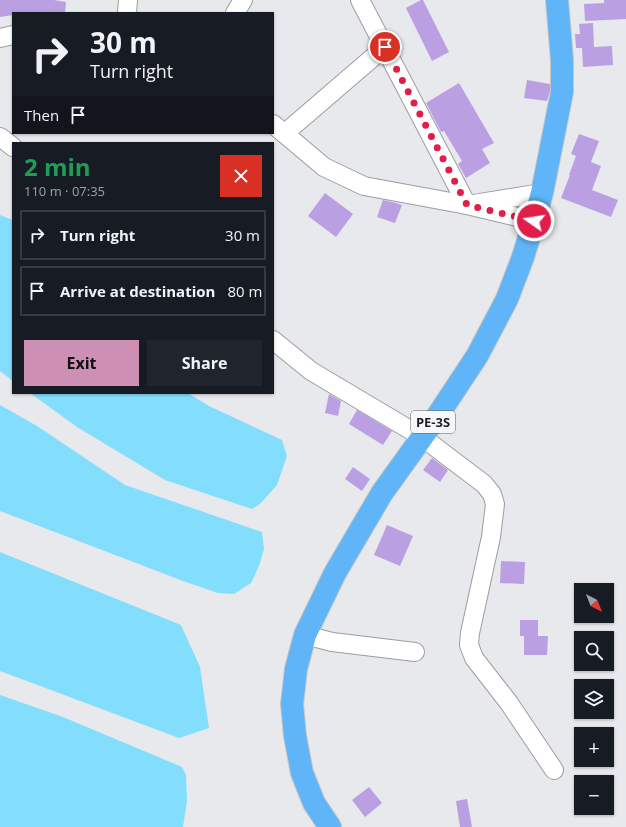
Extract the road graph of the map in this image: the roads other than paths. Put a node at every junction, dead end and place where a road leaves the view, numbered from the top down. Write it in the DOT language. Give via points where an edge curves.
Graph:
graph roads {
  1 [pos="128,0"];
  2 [pos="243,0"];
  3 [pos="360,0"];
  4 [pos="558,0"];
  5 [pos="127,12"];
  6 [pos="236,12"];
  7 [pos="12,36"];
  8 [pos="0,38"];
  9 [pos="385,47"];
  10 [pos="279,128"];
  11 [pos="0,137"];
  12 [pos="12,146"];
  13 [pos="542,193"];
  14 [pos="467,205"];
  15 [pos="534,221"];
  16 [pos="274,341"];
  17 [pos="422,437"];
  18 [pos="306,635"];
  19 [pos="415,652"];
  20 [pos="554,770"];
  21 [pos="330,827"];
  1 -- 5 [label="street"];
  2 -- 6 [label="street"];
  3 -- 9 [label="street"];
  4 -- 13 [label="highway, PE-3S" via="562,92"];
  7 -- 8 [label="street"];
  9 -- 10 [label="street"];
  9 -- 14 [label="street"];
  10 -- 14 [label="street" via="324,167 364,186"];
  11 -- 12 [label="street"];
  13 -- 14 [label="street"];
  13 -- 15 [label="highway, PE-3S"];
  14 -- 15 [label="street"];
  15 -- 17 [label="highway, PE-3S" via="507,299 477,356"];
  16 -- 17 [label="street" via="311,371"];
  17 -- 18 [label="highway, PE-3S" via="382,493 335,573"];
  17 -- 20 [label="street" via="484,484 492,494 495,504 491,537 469,645 474,658 509,703"];
  18 -- 19 [label="street" via="332,642"];
  18 -- 21 [label="highway, PE-3S" via="296,669 292,704 294,736 302,773 309,791"];
}
